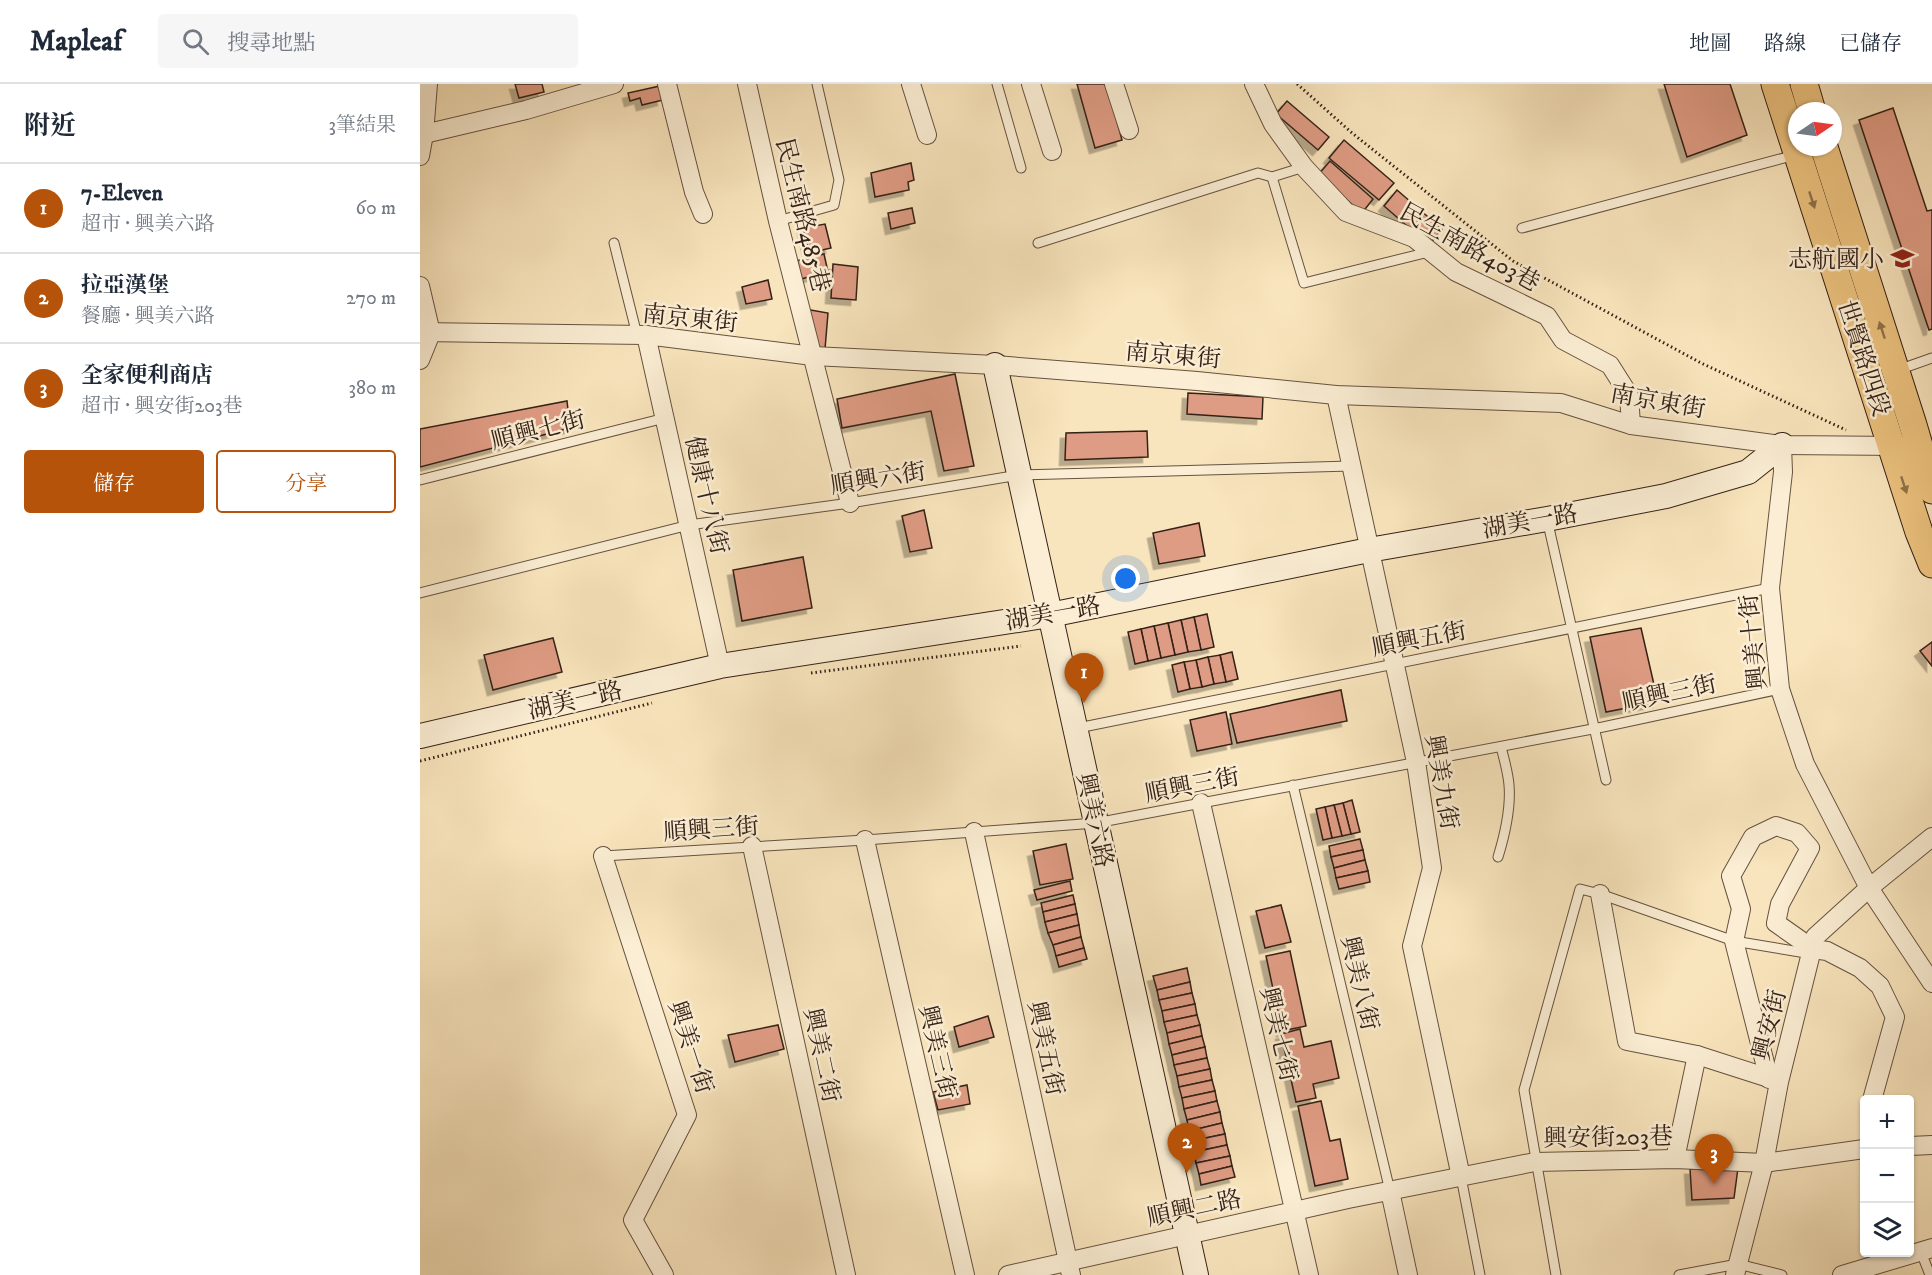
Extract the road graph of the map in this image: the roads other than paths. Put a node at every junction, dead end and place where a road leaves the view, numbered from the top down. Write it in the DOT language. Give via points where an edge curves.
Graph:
graph roads {
  1 [pos="428,84"];
  2 [pos="614,84"];
  3 [pos="667,84"];
  4 [pos="747,84"];
  5 [pos="817,84"];
  6 [pos="911,84"];
  7 [pos="997,84"];
  8 [pos="1031,84"];
  9 [pos="1114,84"];
  10 [pos="1254,84"];
  11 [pos="1775,84"];
  12 [pos="1804,84"];
  13 [pos="1809,102"];
  14 [pos="1788,107"];
  15 [pos="1129,130"];
  16 [pos="422,134"];
  17 [pos="927,135"];
  18 [pos="1052,151"];
  19 [pos="420,156"];
  20 [pos="1791,156"];
  21 [pos="1815,156"];
  22 [pos="1815,156"];
  23 [pos="1304,167"];
  24 [pos="1021,168"];
  25 [pos="1272,177"];
  26 [pos="703,214"];
  27 [pos="778,221"];
  28 [pos="1522,228"];
  29 [pos="614,243"];
  30 [pos="1038,243"];
  31 [pos="1429,252"];
  32 [pos="420,286"];
  33 [pos="425,332"];
  34 [pos="641,335"];
  35 [pos="813,356"];
  36 [pos="1932,358"];
  37 [pos="420,360"];
  38 [pos="995,365"];
  39 [pos="1895,371"];
  40 [pos="1336,395"];
  41 [pos="665,418"];
  42 [pos="1631,425"];
  43 [pos="1782,445"];
  44 [pos="1892,446"];
  45 [pos="1926,447"];
  46 [pos="1351,466"];
  47 [pos="1019,476"];
  48 [pos="420,480"];
  49 [pos="1932,490"];
  50 [pos="850,503"];
  51 [pos="1547,519"];
  52 [pos="689,525"];
  53 [pos="1369,550"];
  54 [pos="1932,564"];
  55 [pos="1770,588"];
  56 [pos="420,593"];
  57 [pos="1050,615"];
  58 [pos="1573,628"];
  59 [pos="1394,664"];
  60 [pos="720,666"];
  61 [pos="1780,689"];
  62 [pos="1075,729"];
  63 [pos="1595,729"];
  64 [pos="420,736"];
  65 [pos="1501,747"];
  66 [pos="1416,762"];
  67 [pos="1606,780"];
  68 [pos="1293,785"];
  69 [pos="1201,803"];
  70 [pos="1096,823"];
  71 [pos="974,832"];
  72 [pos="1932,837"];
  73 [pos="865,840"];
  74 [pos="752,846"];
  75 [pos="603,856"];
  76 [pos="1498,856"];
  77 [pos="1869,888"];
  78 [pos="1600,894"];
  79 [pos="1734,941"];
  80 [pos="1813,952"];
  81 [pos="1932,983"];
  82 [pos="1697,1054"];
  83 [pos="1774,1080"];
  84 [pos="1873,1095"];
  85 [pos="1860,1150"];
  86 [pos="1675,1159"];
  87 [pos="1535,1162"];
  88 [pos="1764,1163"];
  89 [pos="1461,1177"];
  90 [pos="1390,1191"];
  91 [pos="1294,1211"];
  92 [pos="1187,1234"];
  93 [pos="1926,1250"];
  94 [pos="1070,1268"];
  95 [pos="1736,1270"];
  96 [pos="1870,1271"];
  97 [pos="664,1275"];
  98 [pos="846,1275"];
  99 [pos="965,1275"];
  100 [pos="1008,1275"];
  101 [pos="1196,1275"];
  102 [pos="1309,1275"];
  103 [pos="1408,1275"];
  104 [pos="1480,1275"];
  105 [pos="1556,1275"];
  106 [pos="1679,1275"];
  107 [pos="1782,1275"];
  108 [pos="1842,1275"];
  109 [pos="1930,1275"];
  1 -- 16 [label="street"];
  2 -- 16 [label="street"];
  3 -- 26 [label="street"];
  4 -- 27 [label="street, 民生南路485巷"];
  5 -- 27 [label="lane" via="839,180 834,206"];
  6 -- 17 [label="street"];
  7 -- 24 [label="lane"];
  8 -- 18 [label="street"];
  9 -- 15 [label="street"];
  10 -- 23 [label="street, 民生南路403巷" via="1273,124"];
  11 -- 14 [label="main road, 世賢路四段"];
  12 -- 13 [label="main road"];
  16 -- 19 [label="street"];
  20 -- 28 [label="lane"];
  39 -- 21 [label="main road, 世賢路四段, one-way"];
  22 -- 44 [label="main road, 世賢路四段, one-way"];
  23 -- 25 [label="lane"];
  23 -- 31 [label="street, 民生南路403巷" via="1346,212 1414,238"];
  25 -- 30 [label="lane" via="1258,173"];
  25 -- 31 [label="lane" via="1304,283"];
  27 -- 35 [label="street, 民生南路485巷"];
  29 -- 34 [label="lane"];
  31 -- 42 [label="street, 民生南路403巷" via="1456,272 1547,316 1563,340 1610,365 1629,395"];
  32 -- 33 [label="street"];
  33 -- 34 [label="street, 南京東街"];
  33 -- 37 [label="street"];
  34 -- 35 [label="street, 南京東街"];
  34 -- 41 [label="street, 健康十八街"];
  35 -- 38 [label="street, 南京東街"];
  35 -- 50 [label="street, 民生南路485巷"];
  36 -- 39 [label="lane"];
  38 -- 40 [label="street, 南京東街"];
  38 -- 47 [label="street, 興美六路"];
  39 -- 45 [label="main road, 世賢路四段"];
  40 -- 42 [label="street, 南京東街" via="1561,403"];
  40 -- 46 [label="street, 興美九街"];
  41 -- 48 [label="lane, 順興七街"];
  41 -- 52 [label="street, 健康十八街"];
  42 -- 43 [label="street, 南京東街"];
  43 -- 44 [label="street, 南京東街"];
  43 -- 51 [label="street, 湖美一路" via="1748,472 1666,496"];
  43 -- 55 [label="street, 興美十街" via="1784,472"];
  44 -- 45 [label="street, 南京東街"];
  44 -- 54 [label="main road, 世賢路四段, one-way"];
  45 -- 49 [label="main road, 世賢路四段"];
  46 -- 47 [label="lane, 順興六街"];
  46 -- 53 [label="street, 興美九街"];
  47 -- 50 [label="lane, 順興六街"];
  47 -- 57 [label="street, 興美六路"];
  50 -- 52 [label="lane, 順興六街"];
  51 -- 53 [label="street, 湖美一路"];
  51 -- 58 [label="lane"];
  52 -- 56 [label="lane, 順興六街"];
  52 -- 60 [label="street, 健康十八街"];
  53 -- 57 [label="street, 湖美一路"];
  53 -- 59 [label="street, 興美九街"];
  55 -- 58 [label="lane, 順興五街"];
  55 -- 61 [label="street, 興美十街"];
  57 -- 60 [label="street, 湖美一路"];
  57 -- 62 [label="street, 興美六路"];
  58 -- 59 [label="lane, 順興五街"];
  58 -- 63 [label="lane"];
  59 -- 62 [label="lane, 順興五街"];
  59 -- 66 [label="street, 興美九街"];
  60 -- 64 [label="street, 湖美一路"];
  61 -- 63 [label="lane, 順興三街"];
  61 -- 77 [label="street, 興美十街" via="1805,764"];
  62 -- 70 [label="street, 興美六路"];
  63 -- 65 [label="lane, 順興三街"];
  63 -- 67 [label="lane"];
  65 -- 66 [label="lane, 順興三街"];
  65 -- 76 [label="lane" via="1509,803"];
  66 -- 68 [label="lane, 順興三街"];
  66 -- 89 [label="street, 興美九街" via="1432,868 1412,946"];
  68 -- 69 [label="lane, 順興三街"];
  68 -- 90 [label="lane, 興美八街"];
  69 -- 70 [label="lane, 順興三街"];
  69 -- 91 [label="street, 興美七街"];
  70 -- 71 [label="lane, 順興三街"];
  70 -- 92 [label="street, 興美六路"];
  71 -- 73 [label="lane, 順興三街"];
  71 -- 94 [label="street, 興美五街"];
  72 -- 77 [label="street, 興安街"];
  73 -- 74 [label="lane, 順興三街"];
  73 -- 99 [label="street, 興美三街"];
  74 -- 75 [label="lane, 順興三街"];
  74 -- 98 [label="street, 興美二街"];
  75 -- 97 [label="street, 興美一街" via="687,1115 633,1220"];
  77 -- 80 [label="street, 興安街" via="1815,937"];
  77 -- 81 [label="street, 興美十街"];
  78 -- 79 [label="lane"];
  78 -- 82 [label="street" via="1627,1041"];
  78 -- 87 [label="lane" via="1580,889 1524,1090"];
  79 -- 80 [label="lane"];
  79 -- 80 [label="street" via="1741,909 1731,876 1753,837 1776,826 1797,833 1810,848 1780,904 1776,923"];
  79 -- 83 [label="street"];
  80 -- 83 [label="street, 興安街"];
  80 -- 84 [label="street" via="1827,951 1860,968 1880,986 1895,1017"];
  82 -- 83 [label="street"];
  82 -- 86 [label="street"];
  83 -- 88 [label="street, 興安街"];
  85 -- 88 [label="street, 興安街203巷"];
  86 -- 87 [label="street, 興安街203巷"];
  86 -- 88 [label="street, 興安街203巷"];
  87 -- 89 [label="street, 興安街203巷"];
  87 -- 105 [label="lane"];
  88 -- 95 [label="street, 興安街"];
  89 -- 90 [label="street, 興安街203巷"];
  89 -- 104 [label="lane"];
  90 -- 91 [label="street, 順興二路"];
  90 -- 103 [label="street"];
  91 -- 92 [label="street, 順興二路"];
  91 -- 102 [label="street, 興美七街"];
  92 -- 94 [label="street, 順興二路"];
  92 -- 101 [label="street, 興美六路"];
  93 -- 96 [label="street"];
  93 -- 109 [label="lane"];
  94 -- 100 [label="street, 順興二路"];
  95 -- 106 [label="lane"];
  95 -- 107 [label="lane"];
  96 -- 108 [label="street"];
}
